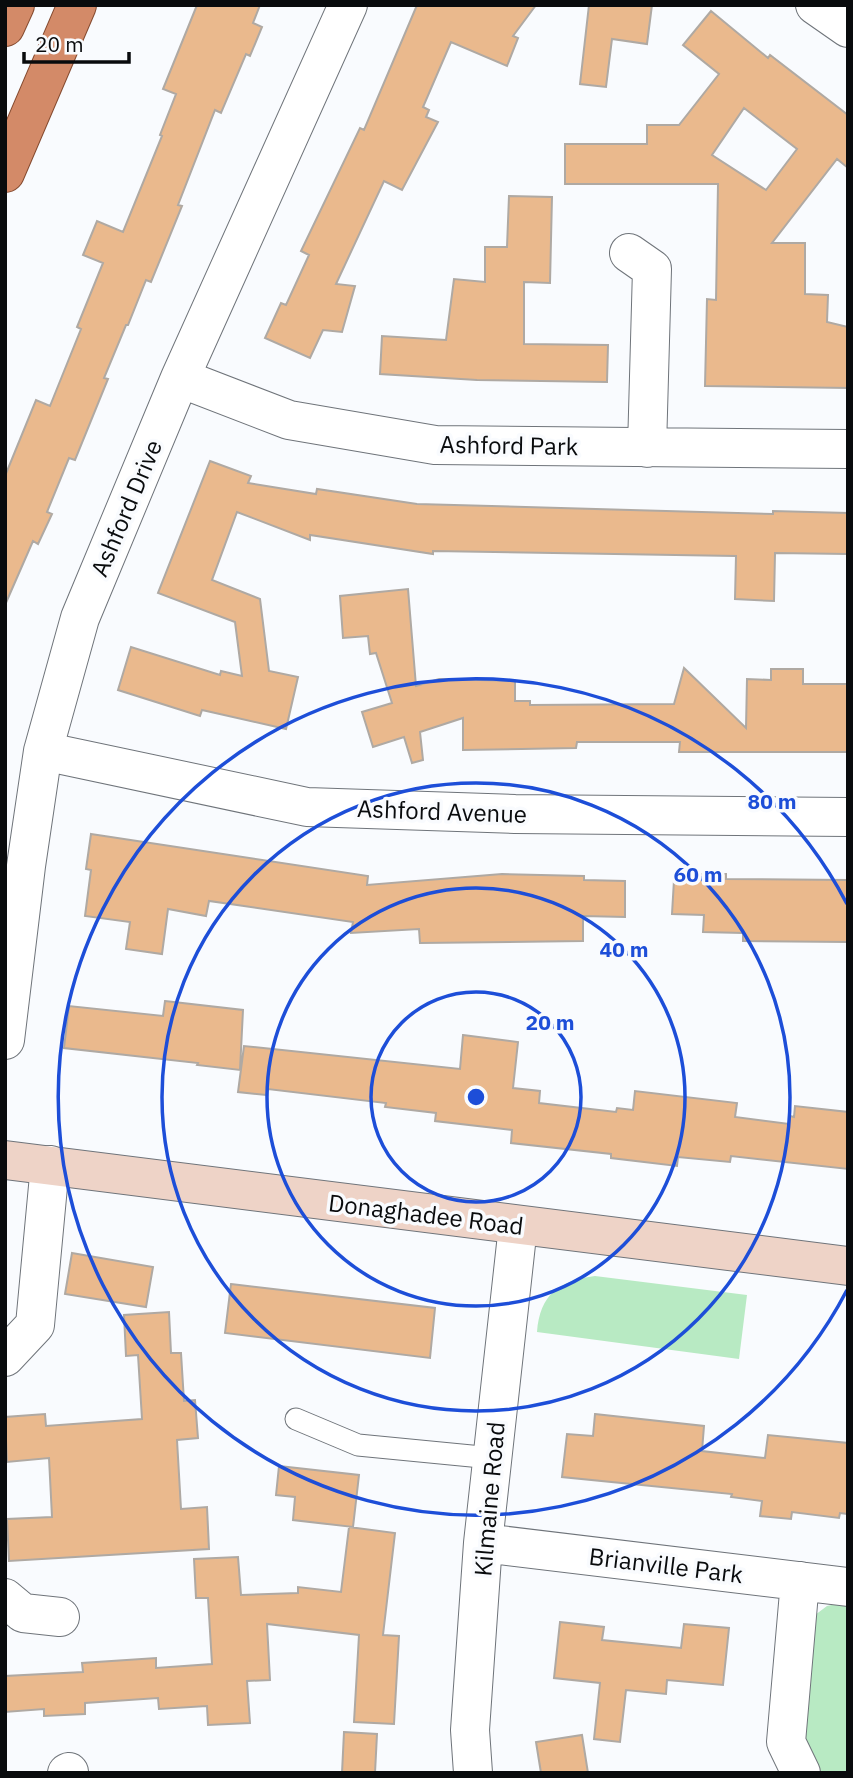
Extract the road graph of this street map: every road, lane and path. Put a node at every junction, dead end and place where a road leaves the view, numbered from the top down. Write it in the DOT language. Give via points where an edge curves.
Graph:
graph roads {
  1 [pos="15,5"];
  2 [pos="77,5"];
  3 [pos="348,5"];
  4 [pos="815,5"];
  5 [pos="5,27"];
  6 [pos="848,28"];
  7 [pos="5,173"];
  8 [pos="629,253"];
  9 [pos="180,378"];
  10 [pos="647,448"];
  11 [pos="848,449"];
  12 [pos="43,751"];
  13 [pos="848,817"];
  14 [pos="5,1040"];
  15 [pos="5,1160"];
  16 [pos="50,1165"];
  17 [pos="518,1226"];
  18 [pos="848,1266"];
  19 [pos="5,1357"];
  20 [pos="296,1419"];
  21 [pos="492,1458"];
  22 [pos="484,1543"];
  23 [pos="800,1581"];
  24 [pos="848,1587"];
  25 [pos="5,1598"];
  26 [pos="60,1617"];
  27 [pos="473,1773"];
  28 [pos="801,1773"];
  1 -- 5 [label="highway"];
  2 -- 7 [label="highway"];
  3 -- 9 [label="street, Ashford Drive"];
  4 -- 6 [label="street"];
  8 -- 10 [label="street" via="652,269"];
  9 -- 10 [label="street, Ashford Park" via="289,420 435,445"];
  9 -- 12 [label="street, Ashford Drive" via="80,618"];
  10 -- 11 [label="street, Ashford Park"];
  12 -- 13 [label="street, Ashford Avenue" via="307,807"];
  12 -- 14 [label="street, Ashford Drive"];
  15 -- 16 [label="main road, Donaghadee Road"];
  16 -- 17 [label="main road, Donaghadee Road"];
  16 -- 19 [label="street" via="35,1325"];
  17 -- 18 [label="main road, Donaghadee Road"];
  17 -- 21 [label="street, Kilmaine Road"];
  20 -- 21 [label="lane" via="358,1444"];
  21 -- 22 [label="street, Kilmaine Road"];
  22 -- 23 [label="street, Brianville Park"];
  22 -- 27 [label="street, Kilmaine Road" via="470,1730"];
  23 -- 24 [label="street, Brianville Park"];
  23 -- 28 [label="street" via="786,1742"];
  25 -- 26 [label="street" via="23,1613"];
}
